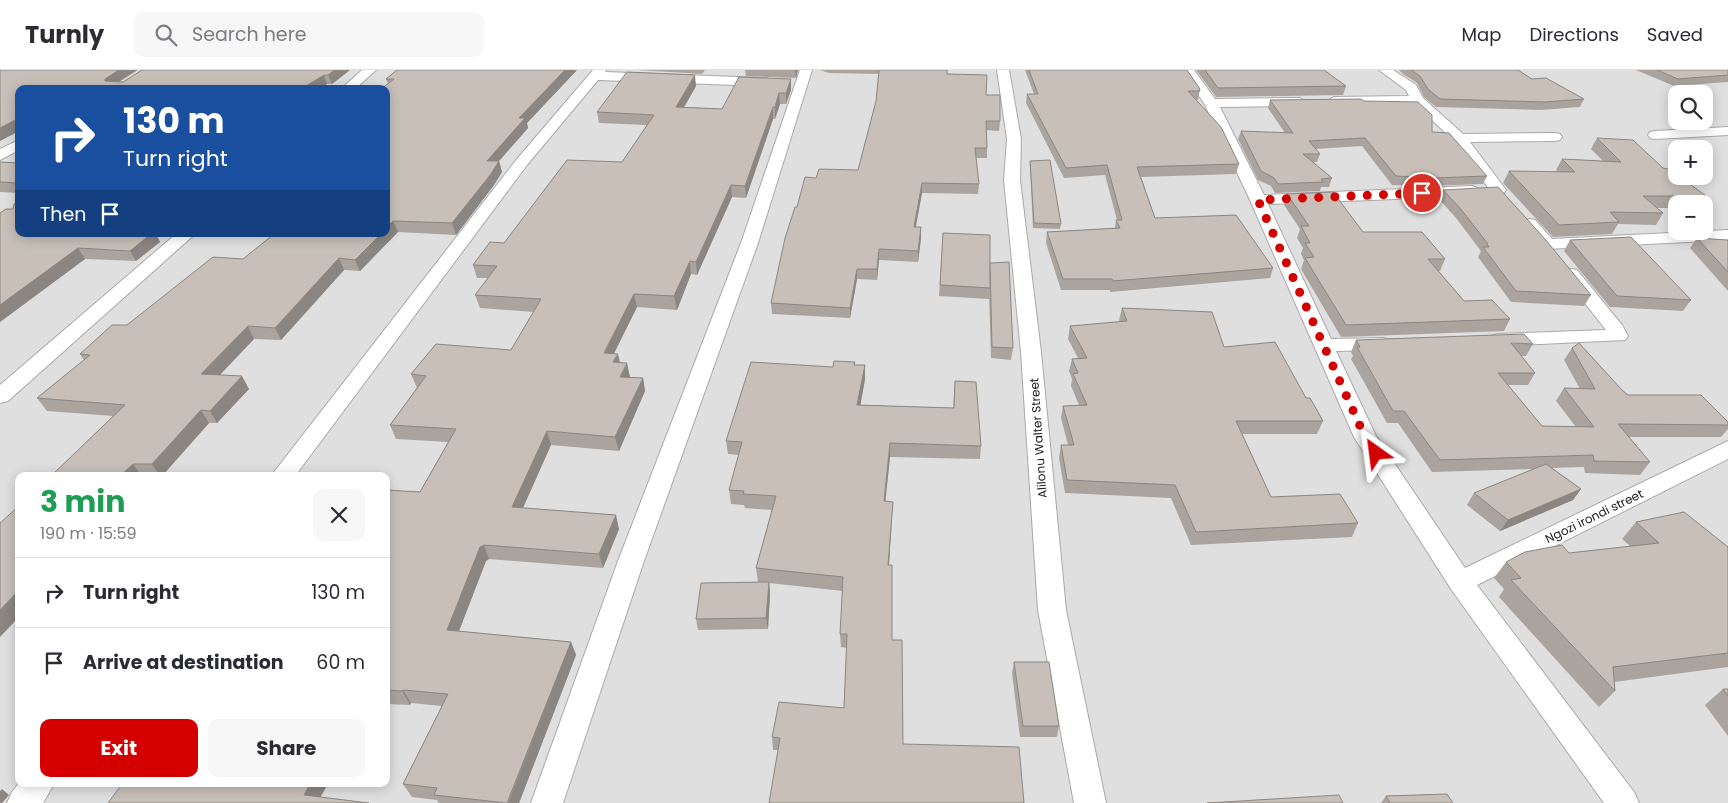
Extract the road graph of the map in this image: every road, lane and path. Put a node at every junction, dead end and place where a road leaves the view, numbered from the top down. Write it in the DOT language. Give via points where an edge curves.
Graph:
graph roads {
  1 [pos="370,70"];
  2 [pos="1003,70"];
  3 [pos="1187,70"];
  4 [pos="1385,70"];
  5 [pos="598,73"];
  6 [pos="796,80"];
  7 [pos="352,85"];
  8 [pos="1418,100"];
  9 [pos="1211,103"];
  10 [pos="1728,131"];
  11 [pos="1656,135"];
  12 [pos="1555,137"];
  13 [pos="1459,138"];
  14 [pos="15,146"];
  15 [pos="0,155"];
  16 [pos="1498,190"];
  17 [pos="1258,200"];
  18 [pos="1728,235"];
  19 [pos="182,237"];
  20 [pos="1547,244"];
  21 [pos="1481,341"];
  22 [pos="1402,343"];
  23 [pos="1323,345"];
  24 [pos="4,389"];
  25 [pos="1728,449"];
  26 [pos="286,472"];
  27 [pos="1460,582"];
  28 [pos="36,787"];
  29 [pos="23,803"];
  30 [pos="547,803"];
  31 [pos="1090,803"];
  32 [pos="1623,803"];
  1 -- 7 [label="street"];
  2 -- 31 [label="street, Alilonu Walter Street" via="1014,139 1012,180 1031,352 1052,610"];
  3 -- 9 [label="street"];
  4 -- 8 [label="street" via="1411,88"];
  5 -- 6 [label="street"];
  5 -- 26 [label="street" via="522,162"];
  6 -- 30 [label="street" via="747,250 640,536"];
  8 -- 9 [label="street"];
  8 -- 13 [label="street"];
  9 -- 17 [label="street"];
  10 -- 11 [label="street"];
  12 -- 13 [label="street"];
  13 -- 16 [label="street"];
  14 -- 15 [label="street"];
  16 -- 17 [label="street"];
  16 -- 20 [label="street"];
  17 -- 23 [label="street"];
  18 -- 20 [label="street"];
  19 -- 24 [label="street"];
  20 -- 21 [label="street" via="1618,336"];
  22 -- 23 [label="street"];
  23 -- 27 [label="street" via="1365,437"];
  25 -- 27 [label="street, Ngozi irondi street"];
  27 -- 32 [label="street"];
  28 -- 29 [label="street"];
}
